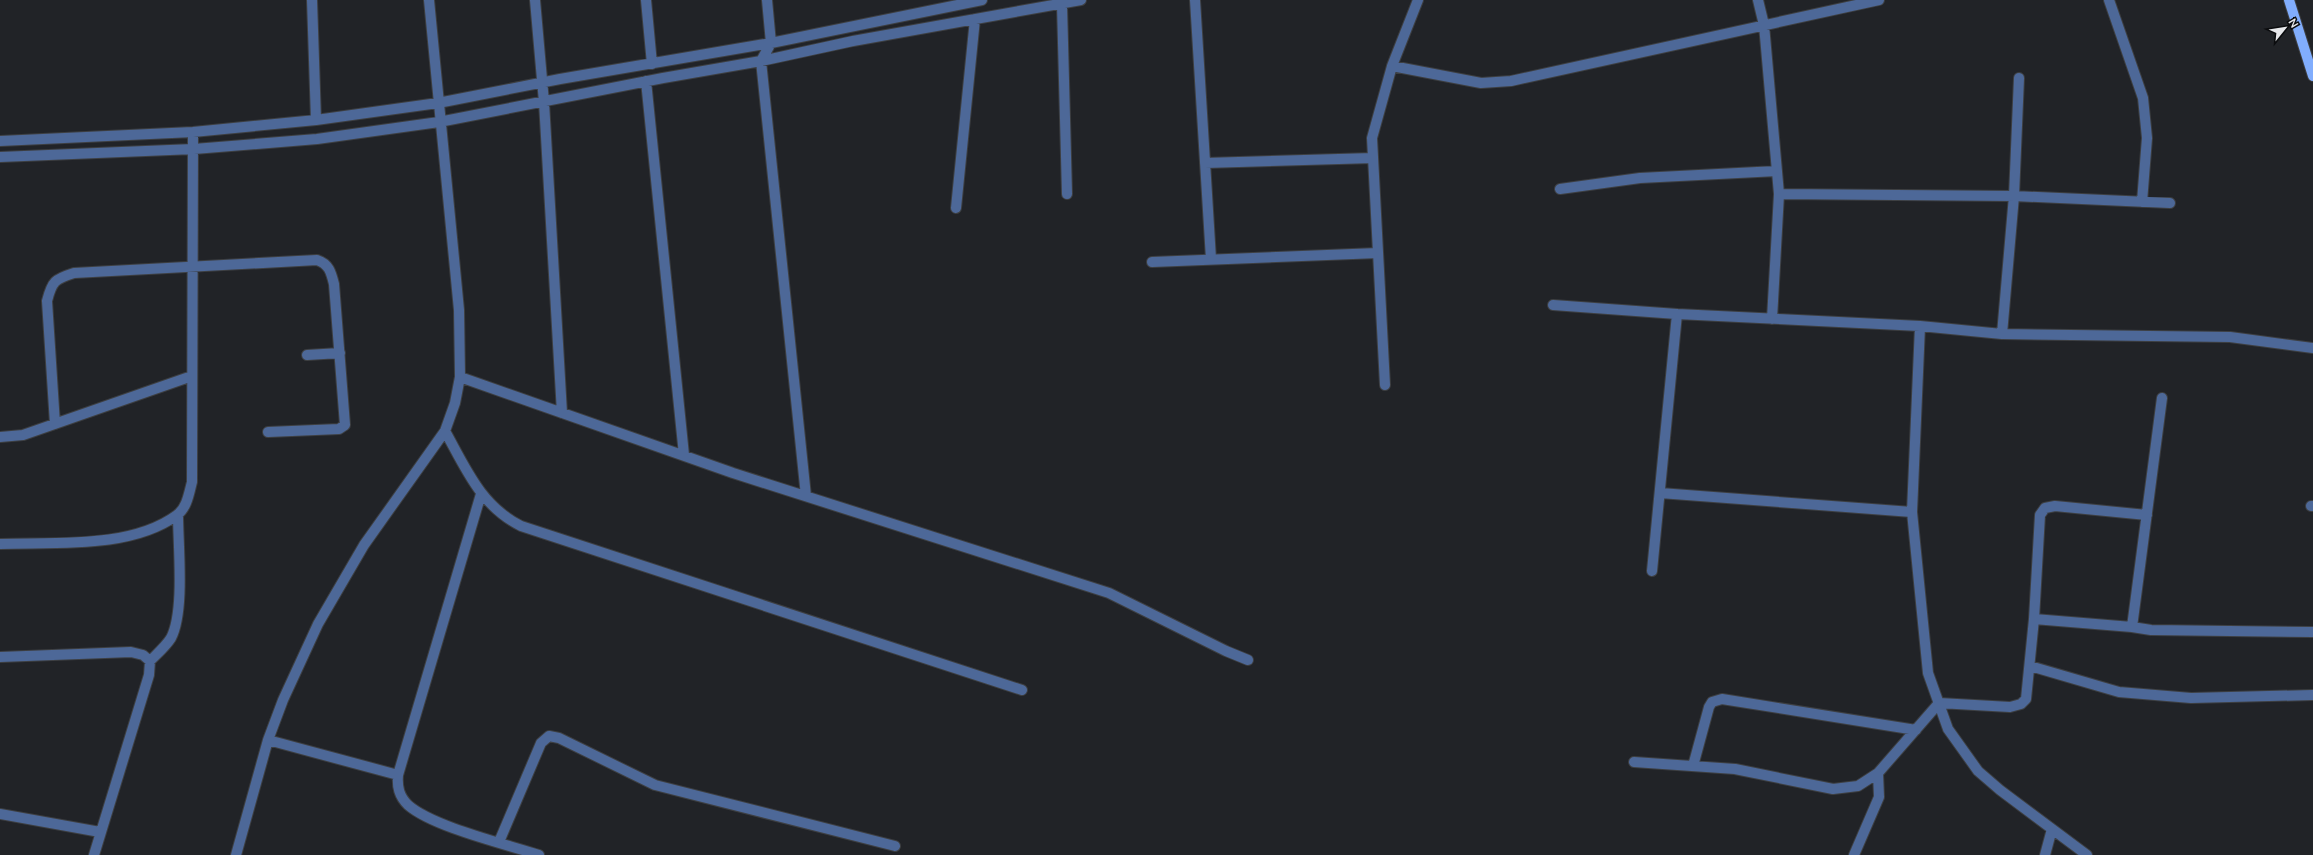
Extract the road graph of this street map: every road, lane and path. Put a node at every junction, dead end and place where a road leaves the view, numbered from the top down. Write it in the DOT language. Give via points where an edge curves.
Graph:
graph roads {
  1 [pos="312,0"];
  2 [pos="429,0"];
  3 [pos="535,0"];
  4 [pos="646,0"];
  5 [pos="767,0"];
  6 [pos="982,0"];
  7 [pos="1081,0"];
  8 [pos="1195,0"];
  9 [pos="1418,0"];
  10 [pos="1758,0"];
  11 [pos="1879,0"];
  12 [pos="2109,0"];
  13 [pos="2289,0"];
  14 [pos="1062,5"];
  15 [pos="975,19"];
  16 [pos="1764,25"];
  17 [pos="771,43"];
  18 [pos="761,61"];
  19 [pos="652,64"];
  20 [pos="1392,66"];
  21 [pos="2313,76"];
  22 [pos="2019,78"];
  23 [pos="646,81"];
  24 [pos="542,83"];
  25 [pos="544,102"];
  26 [pos="438,103"];
  27 [pos="316,120"];
  28 [pos="439,122"];
  29 [pos="193,132"];
  30 [pos="0,141"];
  31 [pos="194,149"];
  32 [pos="0,158"];
  33 [pos="1373,158"];
  34 [pos="1205,163"];
  35 [pos="1777,171"];
  36 [pos="1560,189"];
  37 [pos="1067,194"];
  38 [pos="1779,194"];
  39 [pos="2014,196"];
  40 [pos="2142,202"];
  41 [pos="2170,203"];
  42 [pos="956,208"];
  43 [pos="1378,253"];
  44 [pos="1211,260"];
  45 [pos="1152,262"];
  46 [pos="192,267"];
  47 [pos="1553,305"];
  48 [pos="1677,314"];
  49 [pos="1772,319"];
  50 [pos="1920,326"];
  51 [pos="2002,334"];
  52 [pos="2313,348"];
  53 [pos="340,353"];
  54 [pos="307,355"];
  55 [pos="192,376"];
  56 [pos="460,377"];
  57 [pos="1385,385"];
  58 [pos="2162,398"];
  59 [pos="562,413"];
  60 [pos="55,424"];
  61 [pos="445,431"];
  62 [pos="268,432"];
  63 [pos="0,438"];
  64 [pos="684,455"];
  65 [pos="1660,493"];
  66 [pos="481,494"];
  67 [pos="806,496"];
  68 [pos="1912,512"];
  69 [pos="178,514"];
  70 [pos="2147,514"];
  71 [pos="0,544"];
  72 [pos="1652,570"];
  73 [pos="2034,619"];
  74 [pos="2132,627"];
  75 [pos="2313,632"];
  76 [pos="0,657"];
  77 [pos="1248,660"];
  78 [pos="150,661"];
  79 [pos="2030,666"];
  80 [pos="1022,690"];
  81 [pos="2313,695"];
  82 [pos="1939,703"];
  83 [pos="1916,730"];
  84 [pos="268,740"];
  85 [pos="1634,762"];
  86 [pos="1693,766"];
  87 [pos="1878,773"];
  88 [pos="398,775"];
  89 [pos="0,814"];
  90 [pos="2052,829"];
  91 [pos="100,832"];
  92 [pos="499,842"];
  93 [pos="895,846"];
  94 [pos="94,855"];
  95 [pos="236,855"];
  96 [pos="539,855"];
  97 [pos="1854,855"];
  98 [pos="2045,855"];
  99 [pos="2086,855"];
  1 -- 27 [label="street"];
  2 -- 26 [label="street"];
  3 -- 24 [label="street"];
  4 -- 19 [label="street"];
  5 -- 17 [label="street"];
  6 -- 17 [label="street"];
  7 -- 14 [label="street"];
  8 -- 34 [label="street"];
  9 -- 20 [label="street"];
  10 -- 16 [label="street"];
  11 -- 16 [label="street"];
  12 -- 40 [label="street" via="2143,98 2147,138"];
  13 -- 21 [label="main road"];
  14 -- 15 [label="street"];
  14 -- 37 [label="street"];
  15 -- 18 [label="street"];
  15 -- 42 [label="street"];
  16 -- 20 [label="street" via="1511,81 1481,83"];
  16 -- 35 [label="street"];
  17 -- 18 [label="street"];
  17 -- 19 [label="street"];
  18 -- 23 [label="street"];
  18 -- 67 [label="street"];
  19 -- 24 [label="street"];
  20 -- 33 [label="street" via="1372,138"];
  22 -- 39 [label="street"];
  23 -- 25 [label="street"];
  23 -- 64 [label="street"];
  24 -- 25 [label="street"];
  24 -- 26 [label="street"];
  25 -- 28 [label="street"];
  25 -- 59 [label="street"];
  26 -- 27 [label="street"];
  26 -- 28 [label="street"];
  27 -- 29 [label="street"];
  28 -- 31 [label="street" via="317,139"];
  28 -- 56 [label="street" via="459,310"];
  29 -- 30 [label="street"];
  29 -- 31 [label="street"];
  31 -- 32 [label="street"];
  31 -- 46 [label="street"];
  33 -- 34 [label="street"];
  33 -- 43 [label="street"];
  34 -- 44 [label="street"];
  35 -- 36 [label="street" via="1640,178"];
  35 -- 38 [label="street"];
  38 -- 39 [label="street"];
  38 -- 49 [label="street"];
  39 -- 40 [label="street"];
  39 -- 51 [label="street"];
  40 -- 41 [label="street"];
  43 -- 44 [label="street"];
  43 -- 57 [label="street"];
  44 -- 45 [label="street"];
  46 -- 53 [label="street" via="317,260 326,263 334,284"];
  46 -- 55 [label="street"];
  46 -- 60 [label="street" via="74,273 59,278 51,286 47,301"];
  47 -- 48 [label="street"];
  48 -- 49 [label="street"];
  48 -- 65 [label="street"];
  49 -- 50 [label="street"];
  50 -- 51 [label="street"];
  50 -- 68 [label="street"];
  51 -- 52 [label="street" via="2230,337"];
  53 -- 54 [label="street"];
  53 -- 62 [label="street" via="345,425 339,429"];
  55 -- 60 [label="street"];
  55 -- 69 [label="street" via="192,482 188,500"];
  56 -- 59 [label="street"];
  56 -- 61 [label="street" via="455,403"];
  58 -- 70 [label="street"];
  59 -- 64 [label="street"];
  60 -- 63 [label="street" via="23,435"];
  61 -- 66 [label="street"];
  61 -- 84 [label="street" via="364,545 330,604 282,700"];
  64 -- 67 [label="street"];
  65 -- 68 [label="street"];
  65 -- 72 [label="street"];
  66 -- 80 [label="street" via="504,518 521,526"];
  66 -- 88 [label="street"];
  67 -- 77 [label="street" via="1109,593"];
  68 -- 82 [label="street" via="1928,673"];
  69 -- 71 [label="street" via="139,535 113,540"];
  69 -- 78 [label="street" via="176,624 170,638"];
  70 -- 73 [label="street" via="2055,506 2045,508 2040,515"];
  70 -- 74 [label="street"];
  73 -- 74 [label="street"];
  73 -- 79 [label="street"];
  74 -- 75 [label="street" via="2151,630"];
  76 -- 78 [label="street" via="131,652 143,655"];
  78 -- 91 [label="street" via="149,674"];
  79 -- 81 [label="street" via="2119,692 2191,698"];
  79 -- 82 [label="street" via="2026,699 2021,704 2010,707"];
  82 -- 83 [label="street"];
  82 -- 90 [label="street" via="1948,729 1978,771"];
  83 -- 86 [label="street" via="1722,699 1710,707"];
  83 -- 87 [label="street"];
  84 -- 88 [label="street"];
  84 -- 95 [label="street"];
  85 -- 86 [label="street"];
  86 -- 87 [label="street" via="1735,769 1833,789 1858,786"];
  87 -- 97 [label="street" via="1879,797"];
  88 -- 92 [label="street" via="397,789 408,805 437,822"];
  89 -- 91 [label="street"];
  90 -- 98 [label="street"];
  90 -- 99 [label="street"];
  91 -- 94 [label="street"];
  92 -- 93 [label="street" via="541,743 549,736 559,738 654,785"];
  92 -- 96 [label="street"];
}
